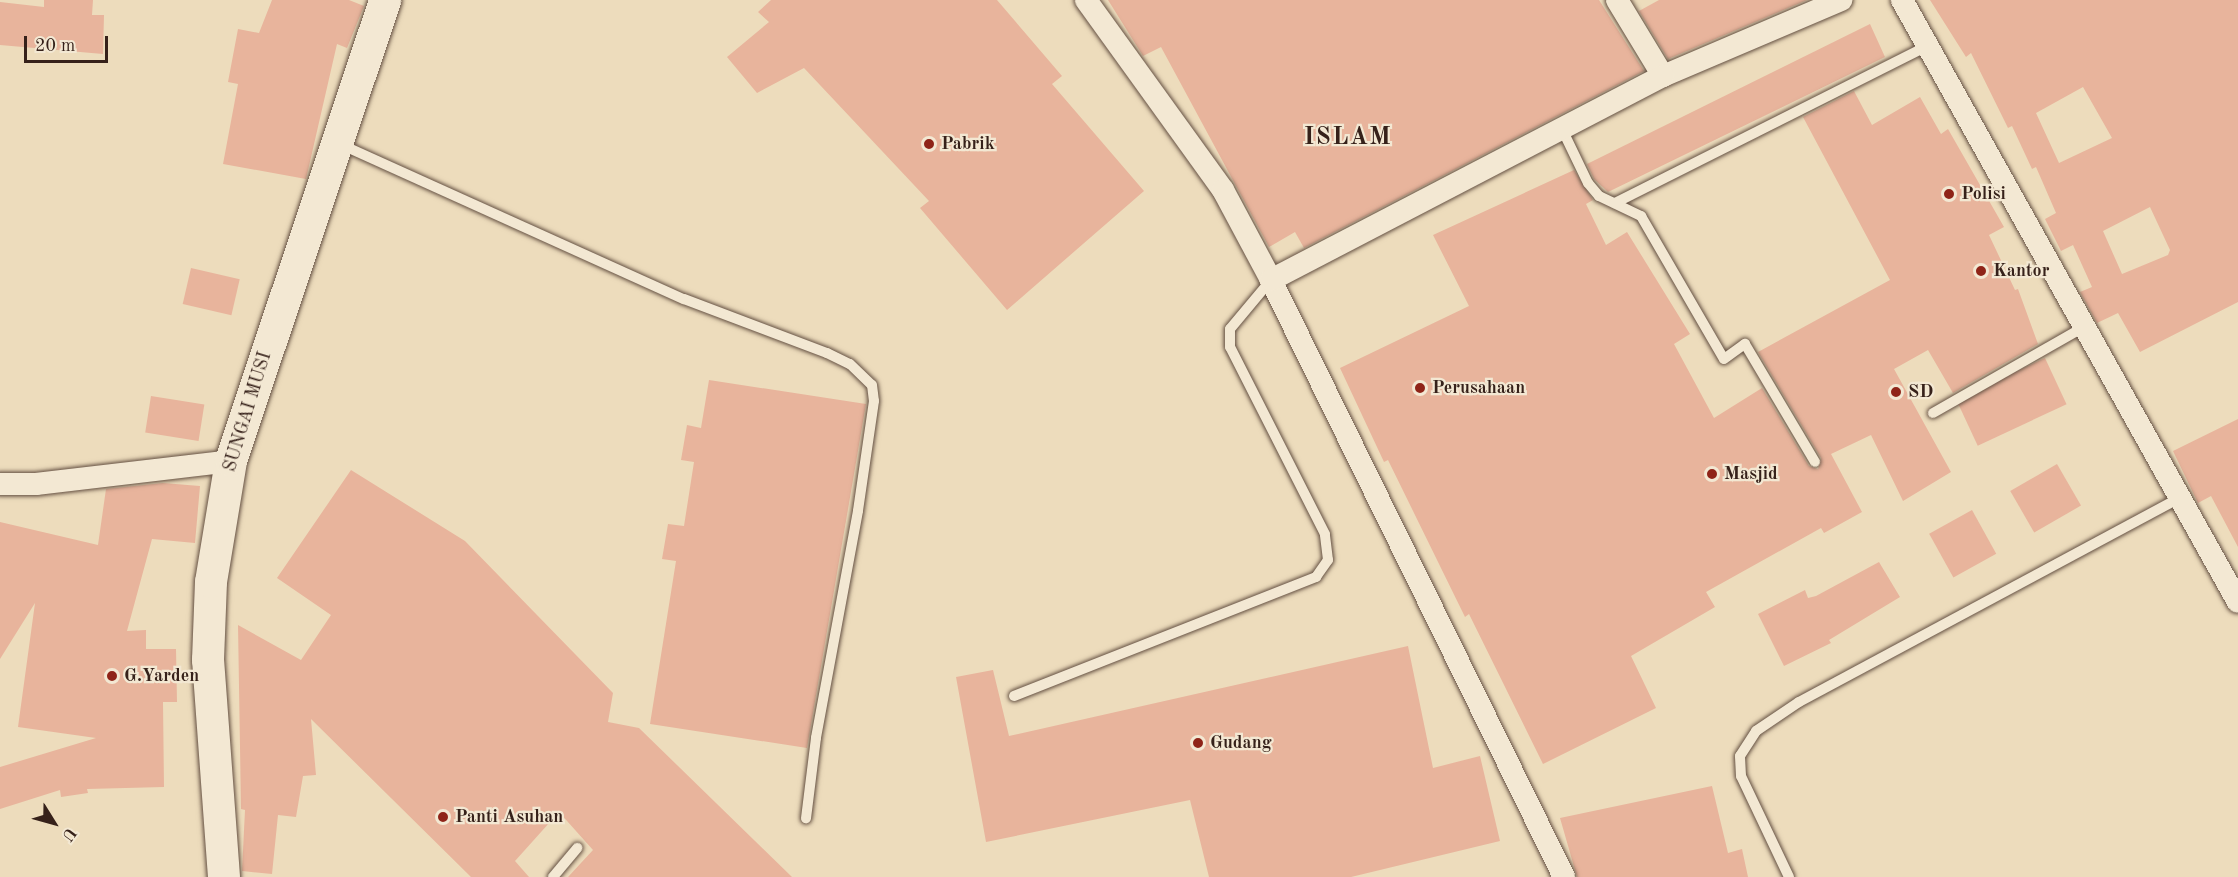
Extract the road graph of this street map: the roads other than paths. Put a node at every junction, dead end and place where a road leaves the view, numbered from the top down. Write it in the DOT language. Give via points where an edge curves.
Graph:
graph roads {
  1 [pos="385,0"];
  2 [pos="1086,0"];
  3 [pos="1617,0"];
  4 [pos="1841,0"];
  5 [pos="1902,0"];
  6 [pos="1928,46"];
  7 [pos="1663,76"];
  8 [pos="1562,129"];
  9 [pos="337,142"];
  10 [pos="1615,203"];
  11 [pos="1271,280"];
  12 [pos="2084,327"];
  13 [pos="1933,413"];
  14 [pos="231,461"];
  15 [pos="1815,462"];
  16 [pos="0,484"];
  17 [pos="2180,498"];
  18 [pos="2238,602"];
  19 [pos="1014,696"];
  20 [pos="806,818"];
  21 [pos="577,848"];
  22 [pos="224,877"];
  23 [pos="553,877"];
  24 [pos="1564,877"];
  25 [pos="1789,877"];
  1 -- 9 [label="street, SUNGAI MUSI"];
  2 -- 11 [label="street" via="1223,190"];
  3 -- 7 [label="street"];
  4 -- 7 [label="street"];
  5 -- 6 [label="street"];
  6 -- 10 [label="lane"];
  6 -- 12 [label="street"];
  7 -- 8 [label="street"];
  8 -- 10 [label="lane" via="1588,183 1599,196"];
  8 -- 11 [label="street"];
  9 -- 14 [label="street, SUNGAI MUSI"];
  9 -- 20 [label="lane" via="684,299 835,357 864,374 872,385 874,401 858,511 816,738"];
  10 -- 15 [label="lane" via="1641,216 1724,359 1745,344"];
  11 -- 19 [label="lane" via="1230,329 1230,347 1325,534 1328,560 1316,577"];
  11 -- 24 [label="street"];
  12 -- 13 [label="lane"];
  12 -- 17 [label="street"];
  14 -- 16 [label="street" via="36,484"];
  14 -- 22 [label="street, SUNGAI MUSI" via="211,582 208,660"];
  17 -- 18 [label="street"];
  17 -- 25 [label="lane" via="1799,702 1756,731 1740,756 1741,776"];
  21 -- 23 [label="lane"];
}
